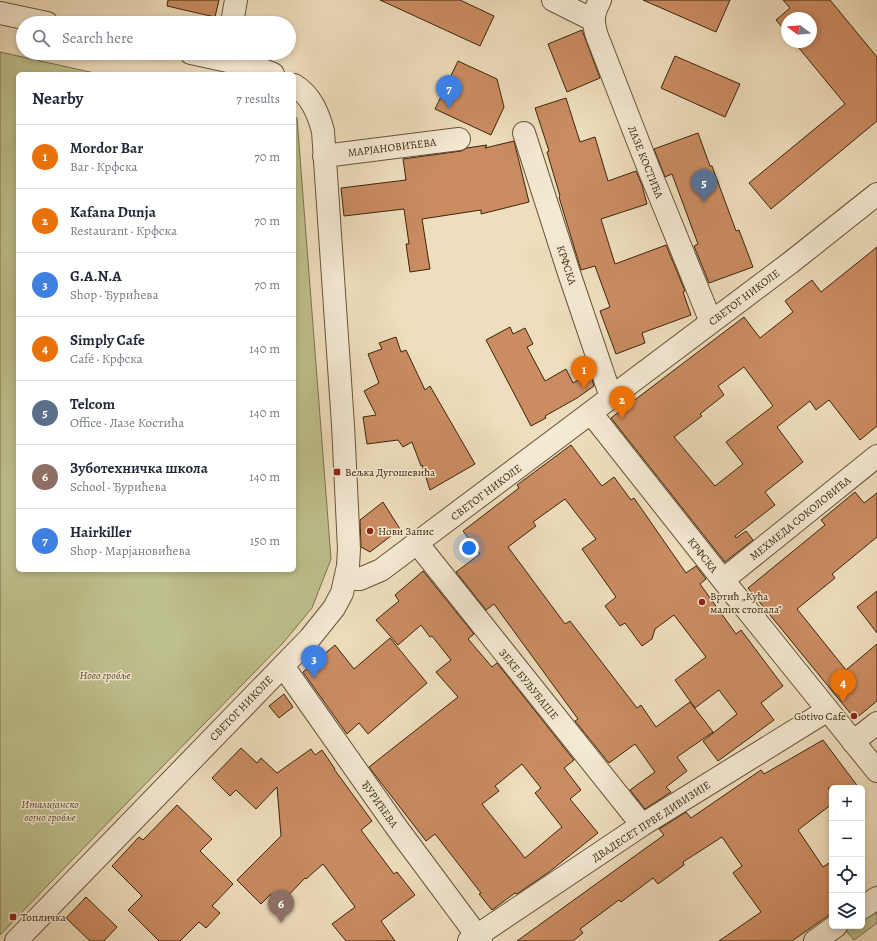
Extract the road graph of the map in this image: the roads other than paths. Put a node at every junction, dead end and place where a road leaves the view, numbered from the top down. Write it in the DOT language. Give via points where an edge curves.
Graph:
graph roads {
  1 [pos="236,0"];
  2 [pos="553,0"];
  3 [pos="596,10"];
  4 [pos="0,13"];
  5 [pos="16,16"];
  6 [pos="233,16"];
  7 [pos="234,60"];
  8 [pos="268,72"];
  9 [pos="296,87"];
  10 [pos="524,133"];
  11 [pos="460,139"];
  12 [pos="324,156"];
  13 [pos="877,194"];
  14 [pos="711,322"];
  15 [pos="612,397"];
  16 [pos="591,413"];
  17 [pos="877,456"];
  18 [pos="417,543"];
  19 [pos="346,580"];
  20 [pos="723,580"];
  21 [pos="282,666"];
  22 [pos="828,710"];
  23 [pos="877,723"];
  24 [pos="853,742"];
  25 [pos="877,771"];
  26 [pos="642,824"];
  27 [pos="877,898"];
  28 [pos="865,906"];
  29 [pos="832,929"];
  30 [pos="476,939"];
  31 [pos="16,941"];
  32 [pos="815,941"];
  1 -- 6 [label="street"];
  2 -- 3 [label="street"];
  3 -- 14 [label="street, ЛАЗЕ КОСТИЋА" via="597,36"];
  4 -- 5 [label="street"];
  7 -- 8 [label="street"];
  9 -- 12 [label="street" via="310,100 318,113 323,131"];
  10 -- 15 [label="street, КРФСКА"];
  11 -- 12 [label="street, МАРЈАНОВИЋЕВА"];
  12 -- 19 [label="street" via="343,425 349,549"];
  13 -- 14 [label="street, СВЕТОГ НИКОЛЕ"];
  14 -- 15 [label="street, СВЕТОГ НИКОЛЕ"];
  15 -- 16 [label="street, СВЕТОГ НИКОЛЕ"];
  16 -- 18 [label="street, СВЕТОГ НИКОЛЕ"];
  16 -- 20 [label="street, КРФСКА"];
  17 -- 20 [label="street, МЕХМЕДА СОКОЛОВИЋА"];
  18 -- 19 [label="street, СВЕТОГ НИКОЛЕ" via="381,570 360,579"];
  18 -- 26 [label="street, ЗЕКЕ БУЉУБАШЕ"];
  19 -- 21 [label="street, СВЕТОГ НИКОЛЕ" via="334,608 310,638"];
  20 -- 22 [label="street, КРФСКА"];
  21 -- 30 [label="street, ЂУРИЋЕВА"];
  21 -- 31 [label="street, СВЕТОГ НИКОЛЕ"];
  22 -- 24 [label="street, КРФСКА"];
  22 -- 26 [label="street, ДВАДЕСЕТ ПРВЕ ДИВИЗИЈЕ"];
  23 -- 24 [label="street"];
  24 -- 25 [label="street, КРФСКА"];
  26 -- 30 [label="street, ДВАДЕСЕТ ПРВЕ ДИВИЗИЈЕ"];
  27 -- 28 [label="street"];
  29 -- 32 [label="street"];
}
